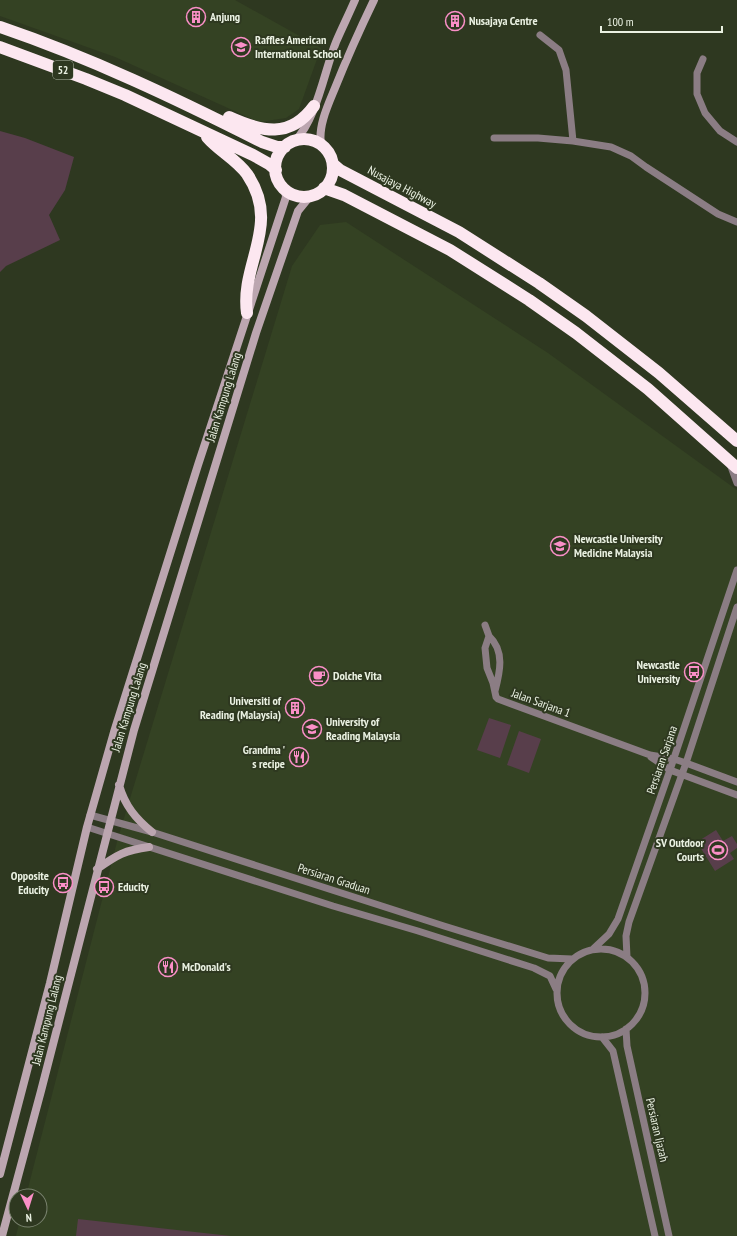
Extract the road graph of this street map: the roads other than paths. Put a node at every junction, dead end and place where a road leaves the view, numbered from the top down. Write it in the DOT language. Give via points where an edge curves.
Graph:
graph roads {
  1 [pos="355,0"];
  2 [pos="374,0"];
  3 [pos="0,27"];
  4 [pos="540,35"];
  5 [pos="0,47"];
  6 [pos="703,59"];
  7 [pos="314,106"];
  8 [pos="197,110"];
  9 [pos="203,131"];
  10 [pos="494,138"];
  11 [pos="573,141"];
  12 [pos="737,142"];
  13 [pos="290,144"];
  14 [pos="321,144"];
  15 [pos="333,164"];
  16 [pos="276,170"];
  17 [pos="324,188"];
  18 [pos="285,189"];
  19 [pos="311,195"];
  20 [pos="737,222"];
  21 [pos="246,313"];
  22 [pos="737,441"];
  23 [pos="733,465"];
  24 [pos="737,483"];
  25 [pos="737,570"];
  26 [pos="737,607"];
  27 [pos="485,625"];
  28 [pos="489,636"];
  29 [pos="495,693"];
  30 [pos="650,755"];
  31 [pos="674,759"];
  32 [pos="686,763"];
  33 [pos="670,770"];
  34 [pos="681,774"];
  35 [pos="737,782"];
  36 [pos="119,785"];
  37 [pos="737,795"];
  38 [pos="90,815"];
  39 [pos="110,820"];
  40 [pos="87,827"];
  41 [pos="152,832"];
  42 [pos="107,833"];
  43 [pos="173,839"];
  44 [pos="149,847"];
  45 [pos="168,853"];
  46 [pos="97,870"];
  47 [pos="594,949"];
  48 [pos="627,957"];
  49 [pos="572,959"];
  50 [pos="556,989"];
  51 [pos="626,1029"];
  52 [pos="602,1037"];
  53 [pos="0,1174"];
  54 [pos="2,1236"];
  55 [pos="655,1236"];
  56 [pos="669,1236"];
  1 -- 7 [label="main road" via="336,42"];
  2 -- 14 [label="main road" via="328,104 321,132"];
  3 -- 8 [label="highway, 52" via="100,66"];
  4 -- 11 [label="street" via="559,50 566,70"];
  5 -- 9 [label="highway, 52" via="125,95"];
  6 -- 12 [label="street" via="698,73 697,94 705,113 720,131"];
  7 -- 8 [label="highway" via="293,125 281,130 253,127 222,114"];
  7 -- 13 [label="main road" via="305,129"];
  8 -- 13 [label="highway, 52" via="262,142 277,147"];
  9 -- 16 [label="highway, 52" via="264,161"];
  9 -- 21 [label="highway" via="246,173 255,187 260,202 260,236 248,282"];
  10 -- 11 [label="street"];
  11 -- 20 [label="street" via="611,147 631,156 718,214"];
  13 -- 14 [label="highway" via="304,139"];
  13 -- 16 [label="highway" via="277,159"];
  14 -- 15 [label="highway" via="329,153"];
  15 -- 17 [label="highway" via="332,176"];
  15 -- 22 [label="highway, Nusajaya Highway" via="459,232 539,283 659,373"];
  16 -- 18 [label="highway"];
  17 -- 19 [label="highway"];
  17 -- 23 [label="highway" via="344,194 450,250 529,300 648,389"];
  18 -- 19 [label="highway" via="299,196"];
  18 -- 21 [label="main road, Jalan Kampung Lalang" via="286,197"];
  19 -- 36 [label="main road, Jalan Kampung Lalang" via="298,212 256,333"];
  21 -- 38 [label="main road, Jalan Kampung Lalang"];
  23 -- 24 [label="street"];
  25 -- 31 [label="street, Persiaran Sarjana"];
  26 -- 32 [label="street, Persiaran Sarjana"];
  27 -- 28 [label="street, Jalan Sarjana 1"];
  28 -- 29 [label="street, Jalan Sarjana 1" via="485,648 486,660"];
  28 -- 29 [label="street" via="497,644 499,652 500,671"];
  29 -- 30 [label="street, Jalan Sarjana 1" via="498,699"];
  30 -- 31 [label="street"];
  30 -- 33 [label="street"];
  31 -- 32 [label="street"];
  31 -- 33 [label="street, Persiaran Sarjana"];
  32 -- 34 [label="street, Persiaran Sarjana"];
  32 -- 35 [label="street"];
  33 -- 34 [label="street"];
  33 -- 47 [label="street, Persiaran Sarjana" via="618,919 609,934"];
  34 -- 37 [label="street"];
  34 -- 48 [label="street, Persiaran Sarjana" via="629,922 626,936"];
  36 -- 39 [label="main road, Jalan Kampung Lalang"];
  36 -- 41 [label="main road" via="128,808"];
  38 -- 39 [label="street, Persiaran Graduan"];
  38 -- 40 [label="main road, Jalan Kampung Lalang"];
  39 -- 41 [label="street, Persiaran Graduan"];
  39 -- 42 [label="main road, Jalan Kampung Lalang"];
  40 -- 42 [label="street"];
  40 -- 53 [label="main road, Jalan Kampung Lalang" via="50,983"];
  41 -- 43 [label="street, Persiaran Graduan"];
  42 -- 44 [label="street"];
  42 -- 46 [label="main road, Jalan Kampung Lalang"];
  43 -- 45 [label="street"];
  43 -- 49 [label="street, Persiaran Graduan" via="488,940 548,958"];
  44 -- 45 [label="street"];
  44 -- 46 [label="main road" via="124,852"];
  45 -- 50 [label="street" via="534,968 550,976"];
  46 -- 54 [label="main road, Jalan Kampung Lalang"];
  47 -- 48 [label="street" via="605,948"];
  47 -- 49 [label="street" via="582,952"];
  48 -- 51 [label="street" via="637,967 643,979 645,993 643,1007"];
  49 -- 50 [label="street" via="564,968"];
  50 -- 52 [label="street" via="560,1010 572,1027 586,1034"];
  51 -- 52 [label="street"];
  51 -- 56 [label="street, Persiaran Ijazah" via="627,1046"];
  52 -- 55 [label="street" via="613,1051"];
}
